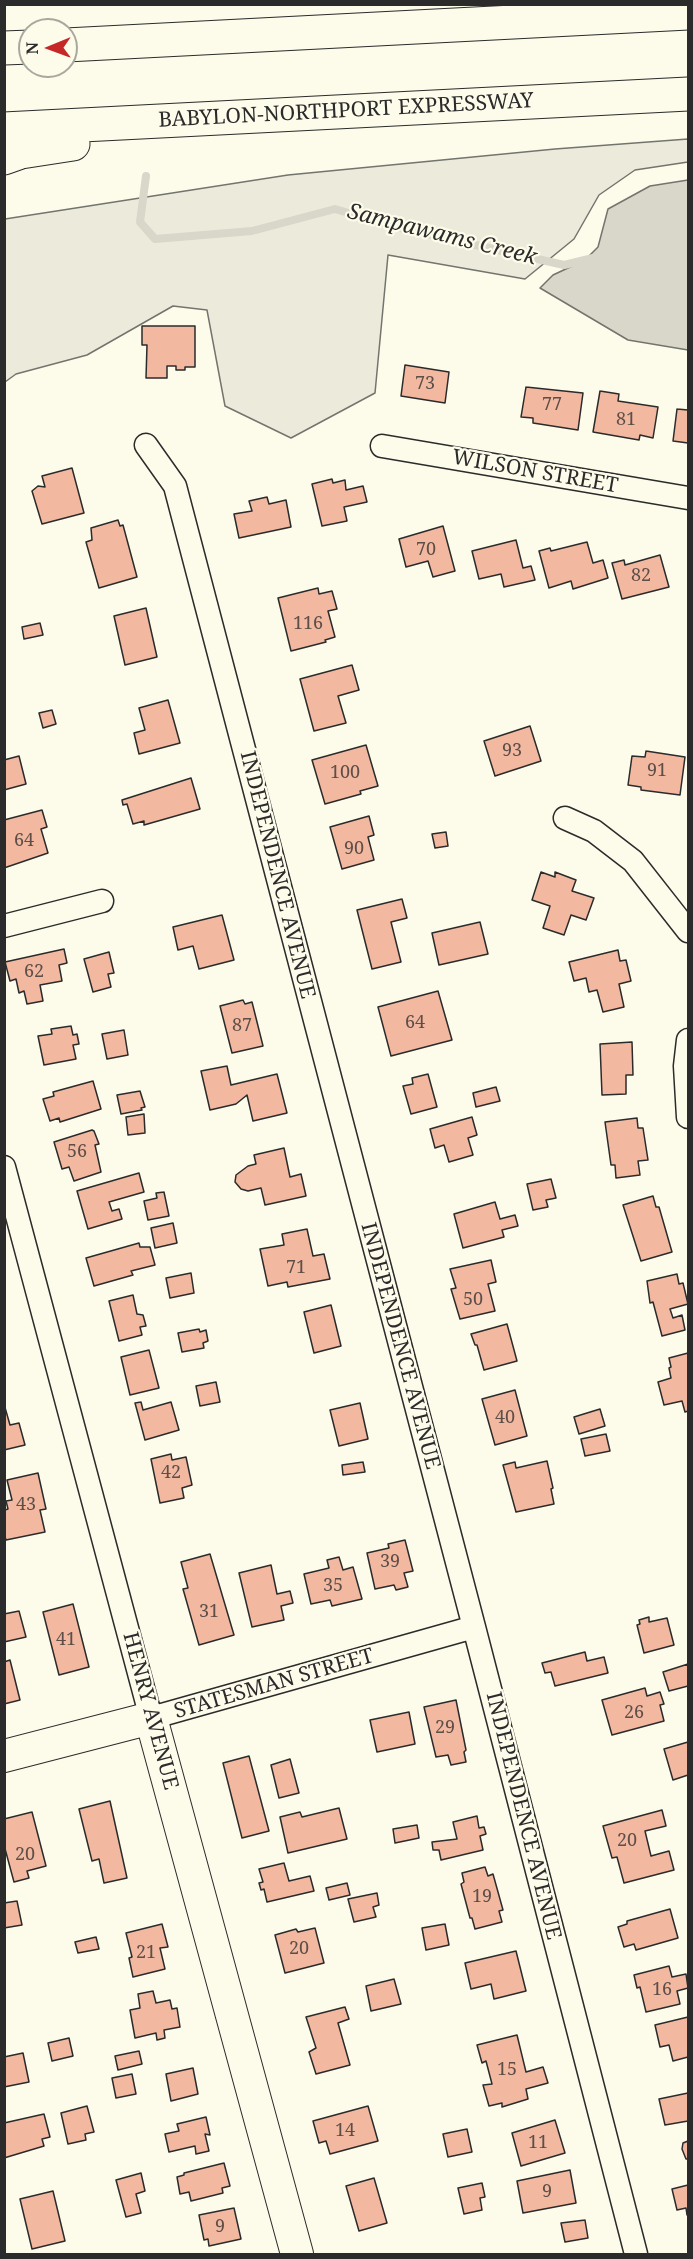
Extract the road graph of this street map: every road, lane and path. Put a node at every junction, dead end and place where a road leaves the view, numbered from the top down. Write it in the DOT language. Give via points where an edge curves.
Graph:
graph roads {
  1 [pos="688,14"];
  2 [pos="78,44"];
  3 [pos="688,94"];
  4 [pos="268,114"];
  5 [pos="4,129"];
  6 [pos="4,158"];
  7 [pos="146,445"];
  8 [pos="382,446"];
  9 [pos="688,498"];
  10 [pos="565,818"];
  11 [pos="102,902"];
  12 [pos="4,926"];
  13 [pos="688,930"];
  14 [pos="688,1040"];
  15 [pos="688,1118"];
  16 [pos="4,1167"];
  17 [pos="474,1627"];
  18 [pos="151,1718"];
  19 [pos="4,1756"];
  20 [pos="297,2254"];
  21 [pos="636,2254"];
  1 -- 2 [label="main road"];
  3 -- 4 [label="main road, BABYLON-NORTHPORT EXPRESSWAY"];
  4 -- 5 [label="main road, BABYLON-NORTHPORT EXPRESSWAY"];
  4 -- 6 [label="main road" via="125,141 40,148"];
  7 -- 17 [label="street, INDEPENDENCE AVENUE" via="175,486"];
  8 -- 9 [label="street, WILSON STREET"];
  10 -- 13 [label="street" via="594,831 633,861"];
  11 -- 12 [label="street"];
  14 -- 15 [label="street"];
  16 -- 18 [label="street, HENRY AVENUE"];
  17 -- 18 [label="street, STATESMAN STREET"];
  17 -- 21 [label="street, INDEPENDENCE AVENUE"];
  18 -- 19 [label="street, STATESMAN STREET"];
  18 -- 20 [label="street, HENRY AVENUE"];
}
